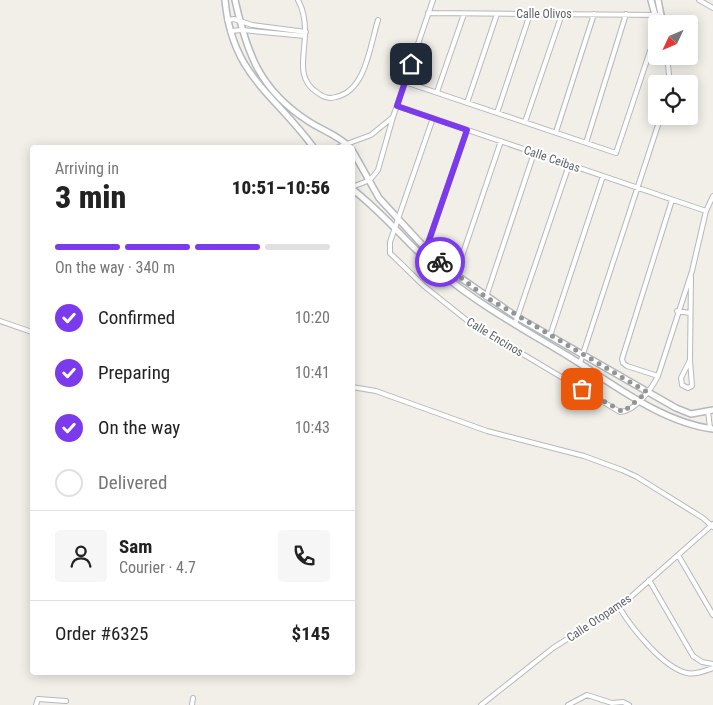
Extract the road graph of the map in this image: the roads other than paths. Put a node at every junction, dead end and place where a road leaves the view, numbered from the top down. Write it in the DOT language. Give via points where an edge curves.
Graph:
graph roads {
  1 [pos="225,0"];
  2 [pos="235,0"];
  3 [pos="298,0"];
  4 [pos="433,0"];
  5 [pos="651,0"];
  6 [pos="699,0"];
  7 [pos="659,1"];
  8 [pos="713,8"];
  9 [pos="428,14"];
  10 [pos="464,14"];
  11 [pos="497,14"];
  12 [pos="530,14"];
  13 [pos="562,14"];
  14 [pos="594,14"];
  15 [pos="626,14"];
  16 [pos="658,15"];
  17 [pos="226,20"];
  18 [pos="378,20"];
  19 [pos="240,21"];
  20 [pos="274,28"];
  21 [pos="242,30"];
  22 [pos="229,31"];
  23 [pos="274,34"];
  24 [pos="305,34"];
  25 [pos="648,57"];
  26 [pos="405,82"];
  27 [pos="437,92"];
  28 [pos="466,102"];
  29 [pos="397,106"];
  30 [pos="497,113"];
  31 [pos="393,116"];
  32 [pos="433,118"];
  33 [pos="525,122"];
  34 [pos="658,125"];
  35 [pos="467,130"];
  36 [pos="556,132"];
  37 [pos="500,141"];
  38 [pos="586,143"];
  39 [pos="311,145"];
  40 [pos="347,145"];
  41 [pos="354,145"];
  42 [pos="534,153"];
  43 [pos="355,155"];
  44 [pos="569,165"];
  45 [pos="603,176"];
  46 [pos="370,180"];
  47 [pos="355,187"];
  48 [pos="638,188"];
  49 [pos="355,190"];
  50 [pos="713,196"];
  51 [pos="672,200"];
  52 [pos="706,212"];
  53 [pos="399,220"];
  54 [pos="396,228"];
  55 [pos="426,249"];
  56 [pos="692,271"];
  57 [pos="455,274"];
  58 [pos="450,281"];
  59 [pos="486,297"];
  60 [pos="677,311"];
  61 [pos="690,314"];
  62 [pos="517,317"];
  63 [pos="0,321"];
  64 [pos="515,324"];
  65 [pos="30,331"];
  66 [pos="550,336"];
  67 [pos="582,355"];
  68 [pos="690,360"];
  69 [pos="580,363"];
  70 [pos="658,376"];
  71 [pos="355,388"];
  72 [pos="647,392"];
  73 [pos="640,400"];
  74 [pos="710,410"];
  75 [pos="712,428"];
  76 [pos="713,525"];
  77 [pos="678,555"];
  78 [pos="650,580"];
  79 [pos="619,607"];
  80 [pos="713,614"];
  81 [pos="713,664"];
  82 [pos="713,668"];
  83 [pos="193,698"];
  84 [pos="578,699"];
  85 [pos="66,701"];
  86 [pos="36,705"];
  87 [pos="192,705"];
  88 [pos="481,705"];
  89 [pos="568,705"];
  90 [pos="580,705"];
  91 [pos="629,705"];
  1 -- 17 [label="street"];
  2 -- 19 [label="street"];
  3 -- 24 [label="street" via="305,17"];
  4 -- 9 [label="street"];
  5 -- 16 [label="street"];
  6 -- 8 [label="street"];
  7 -- 16 [label="street"];
  9 -- 10 [label="street, Calle Olivos"];
  9 -- 26 [label="street"];
  10 -- 11 [label="street, Calle Olivos"];
  10 -- 27 [label="street"];
  11 -- 12 [label="street, Calle Olivos"];
  11 -- 28 [label="street"];
  12 -- 13 [label="street, Calle Olivos"];
  12 -- 30 [label="street"];
  13 -- 14 [label="street, Calle Olivos"];
  13 -- 33 [label="street"];
  14 -- 15 [label="street, Calle Olivos"];
  14 -- 36 [label="street"];
  15 -- 16 [label="street, Calle Olivos"];
  15 -- 38 [label="street"];
  17 -- 19 [label="street"];
  17 -- 22 [label="street"];
  18 -- 24 [label="street" via="359,81 353,89 334,98 316,93 304,79"];
  19 -- 20 [label="street"];
  19 -- 21 [label="street"];
  20 -- 23 [label="street"];
  20 -- 24 [label="street"];
  21 -- 22 [label="street"];
  21 -- 23 [label="street"];
  21 -- 40 [label="street" via="258,73 281,101"];
  22 -- 39 [label="street" via="249,73"];
  23 -- 24 [label="street"];
  25 -- 38 [label="street" via="616,152"];
  26 -- 27 [label="street"];
  26 -- 29 [label="street"];
  27 -- 28 [label="street"];
  28 -- 30 [label="street"];
  29 -- 31 [label="street"];
  29 -- 32 [label="street, Calle Ceibas"];
  30 -- 33 [label="street"];
  31 -- 41 [label="street"];
  31 -- 46 [label="street" via="376,175"];
  32 -- 35 [label="street, Calle Ceibas"];
  32 -- 53 [label="street, Calle Encinos"];
  33 -- 36 [label="street"];
  34 -- 48 [label="street"];
  35 -- 37 [label="street, Calle Ceibas"];
  35 -- 55 [label="street"];
  36 -- 38 [label="street"];
  37 -- 42 [label="street, Calle Ceibas"];
  37 -- 57 [label="street"];
  42 -- 44 [label="street, Calle Ceibas"];
  42 -- 59 [label="street"];
  43 -- 46 [label="street"];
  44 -- 45 [label="street, Calle Ceibas"];
  44 -- 62 [label="street"];
  45 -- 48 [label="street, Calle Ceibas"];
  45 -- 66 [label="street"];
  46 -- 47 [label="street"];
  46 -- 53 [label="street" via="379,198"];
  48 -- 51 [label="street, Calle Ceibas"];
  48 -- 67 [label="street"];
  49 -- 54 [label="street"];
  50 -- 52 [label="street"];
  51 -- 52 [label="street, Calle Ceibas"];
  51 -- 70 [label="street" via="622,359 627,366"];
  52 -- 56 [label="street"];
  53 -- 54 [label="street, Calle Encinos"];
  53 -- 55 [label="street"];
  54 -- 58 [label="street"];
  54 -- 73 [label="street, Calle Encinos" via="389,247 393,256 469,322 620,412 626,412"];
  55 -- 57 [label="street"];
  56 -- 60 [label="street"];
  56 -- 61 [label="street"];
  57 -- 58 [label="street"];
  57 -- 59 [label="street"];
  58 -- 64 [label="street"];
  59 -- 62 [label="street"];
  60 -- 61 [label="street"];
  60 -- 70 [label="street"];
  61 -- 68 [label="street"];
  62 -- 64 [label="street"];
  62 -- 66 [label="street"];
  63 -- 65 [label="street"];
  64 -- 69 [label="street"];
  66 -- 67 [label="street"];
  67 -- 69 [label="street"];
  67 -- 72 [label="street"];
  68 -- 68 [label="street" via="692,386 688,388 682,385 681,378"];
  69 -- 73 [label="street"];
  70 -- 72 [label="street"];
  71 -- 76 [label="street" via="376,391 487,431 584,456 622,470"];
  72 -- 73 [label="street"];
  72 -- 74 [label="street" via="684,412"];
  73 -- 75 [label="street" via="675,418"];
  74 -- 75 [label="street"];
  76 -- 77 [label="street, Calle Otopames"];
  77 -- 78 [label="street, Calle Otopames"];
  77 -- 80 [label="street"];
  78 -- 79 [label="street, Calle Otopames"];
  78 -- 81 [label="street" via="693,656"];
  79 -- 82 [label="street" via="639,637 677,669 692,674"];
  79 -- 88 [label="street, Calle Otopames" via="553,648"];
  83 -- 87 [label="street"];
  84 -- 89 [label="street"];
  84 -- 90 [label="street"];
  84 -- 91 [label="street" via="588,695"];
  85 -- 86 [label="street" via="38,699"];
}
